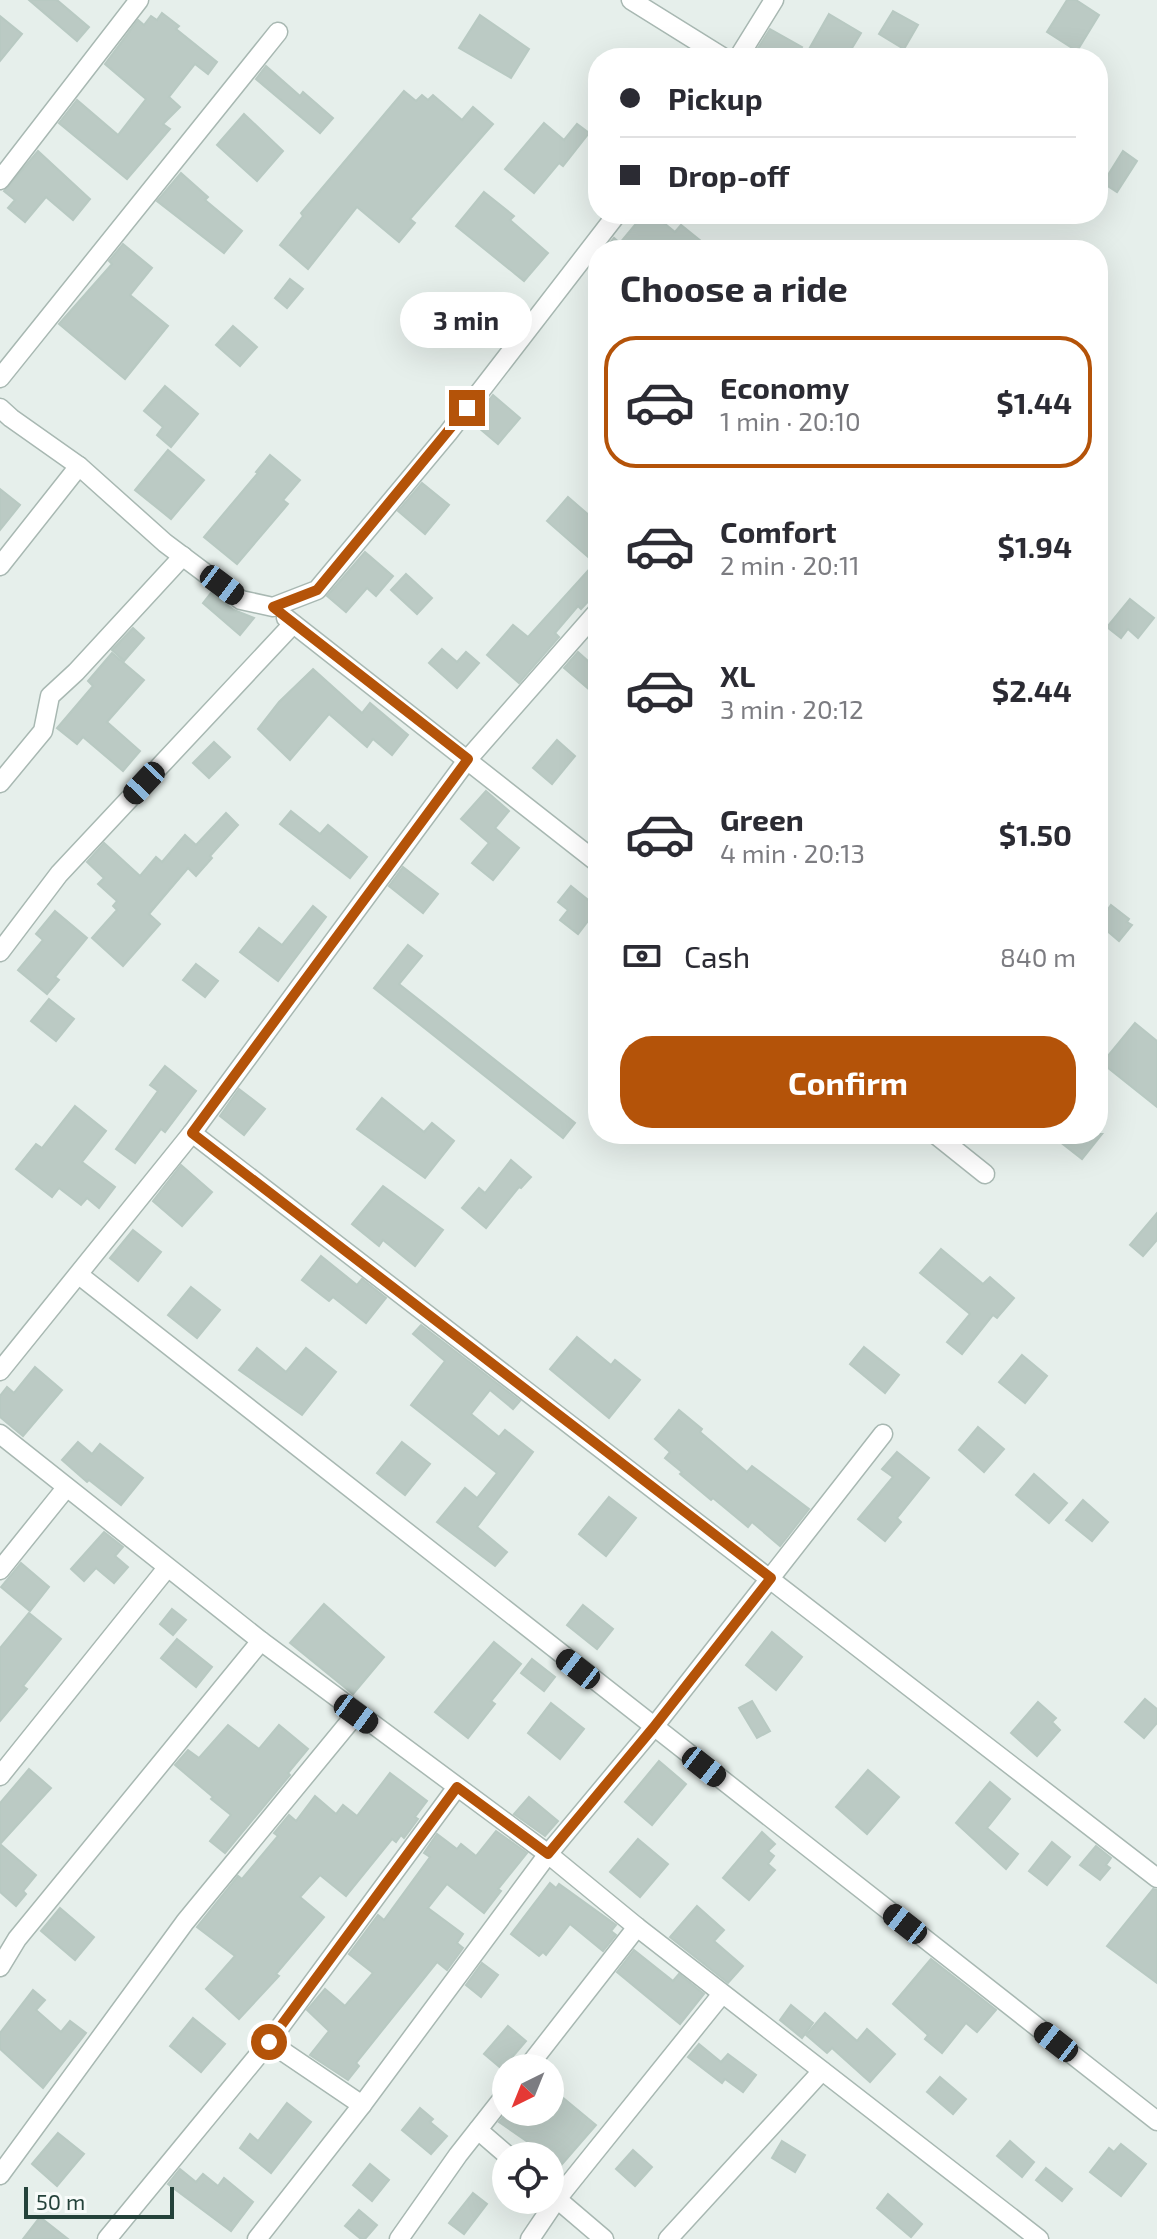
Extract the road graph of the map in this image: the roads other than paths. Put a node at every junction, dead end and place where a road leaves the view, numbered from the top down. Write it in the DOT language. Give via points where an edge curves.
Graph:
graph roads {
  1 [pos="139,0"];
  2 [pos="631,0"];
  3 [pos="774,0"];
  4 [pos="278,32"];
  5 [pos="708,48"];
  6 [pos="744,48"];
  7 [pos="0,180"];
  8 [pos="609,224"];
  9 [pos="597,240"];
  10 [pos="588,252"];
  11 [pos="0,378"];
  12 [pos="0,408"];
  13 [pos="79,466"];
  14 [pos="183,556"];
  15 [pos="0,566"];
  16 [pos="273,607"];
  17 [pos="588,622"];
  18 [pos="293,624"];
  19 [pos="468,759"];
  20 [pos="0,783"];
  21 [pos="588,855"];
  22 [pos="0,952"];
  23 [pos="192,1133"];
  24 [pos="948,1144"];
  25 [pos="985,1174"];
  26 [pos="79,1275"];
  27 [pos="0,1371"];
  28 [pos="0,1434"];
  29 [pos="883,1434"];
  30 [pos="66,1488"];
  31 [pos="167,1568"];
  32 [pos="0,1570"];
  33 [pos="771,1578"];
  34 [pos="261,1641"];
  35 [pos="356,1714"];
  36 [pos="653,1728"];
  37 [pos="0,1776"];
  38 [pos="457,1787"];
  39 [pos="548,1854"];
  40 [pos="1157,1878"];
  41 [pos="637,1927"];
  42 [pos="0,1967"];
  43 [pos="722,1994"];
  44 [pos="269,2042"];
  45 [pos="538,2054"];
  46 [pos="822,2071"];
  47 [pos="362,2105"];
  48 [pos="492,2112"];
  49 [pos="1157,2121"];
  50 [pos="478,2130"];
  51 [pos="492,2142"];
  52 [pos="0,2175"];
  53 [pos="564,2184"];
  54 [pos="564,2205"];
  55 [pos="544,2214"];
  56 [pos="107,2239"];
  57 [pos="257,2239"];
  58 [pos="399,2239"];
  59 [pos="530,2239"];
  60 [pos="604,2239"];
  61 [pos="668,2239"];
  62 [pos="1039,2239"];
  1 -- 7 [label="street"];
  2 -- 5 [label="street"];
  3 -- 6 [label="street"];
  4 -- 11 [label="street"];
  8 -- 9 [label="street"];
  10 -- 16 [label="street" via="448,433 317,590"];
  12 -- 13 [label="street"];
  13 -- 14 [label="street"];
  13 -- 15 [label="street"];
  14 -- 16 [label="street" via="241,600"];
  14 -- 20 [label="street" via="50,696 43,731"];
  16 -- 18 [label="street"];
  17 -- 19 [label="street"];
  18 -- 19 [label="street"];
  18 -- 22 [label="street" via="59,874"];
  19 -- 21 [label="street"];
  19 -- 23 [label="street"];
  23 -- 26 [label="street"];
  23 -- 33 [label="street"];
  24 -- 25 [label="street"];
  26 -- 27 [label="street"];
  26 -- 36 [label="street"];
  28 -- 30 [label="street"];
  29 -- 33 [label="street"];
  30 -- 31 [label="street"];
  30 -- 32 [label="street"];
  31 -- 34 [label="street"];
  31 -- 37 [label="street"];
  33 -- 36 [label="street"];
  33 -- 40 [label="street"];
  34 -- 35 [label="street"];
  34 -- 42 [label="street" via="17,1939"];
  35 -- 38 [label="street"];
  35 -- 52 [label="street" via="185,1922"];
  36 -- 39 [label="street"];
  36 -- 49 [label="street"];
  38 -- 39 [label="street"];
  38 -- 44 [label="street"];
  39 -- 41 [label="street"];
  39 -- 47 [label="street"];
  41 -- 43 [label="street"];
  41 -- 45 [label="street"];
  43 -- 46 [label="street"];
  43 -- 53 [label="street"];
  44 -- 47 [label="street"];
  44 -- 56 [label="street"];
  46 -- 61 [label="street"];
  46 -- 62 [label="street"];
  47 -- 57 [label="street"];
  48 -- 50 [label="street"];
  50 -- 51 [label="street"];
  50 -- 58 [label="street"];
  54 -- 60 [label="street"];
  55 -- 59 [label="street"];
}
